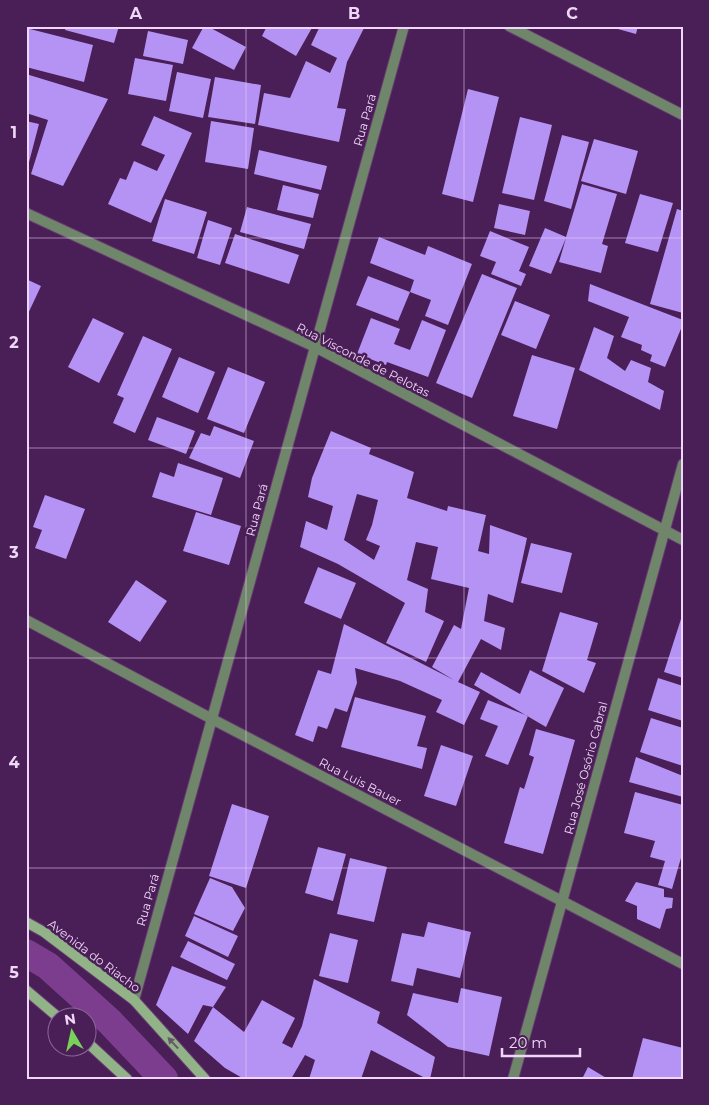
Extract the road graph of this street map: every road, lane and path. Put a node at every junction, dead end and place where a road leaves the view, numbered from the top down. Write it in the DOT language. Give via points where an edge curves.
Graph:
graph roads {
  1 [pos="404,26"];
  2 [pos="510,26"];
  3 [pos="683,115"];
  4 [pos="26,213"];
  5 [pos="315,348"];
  6 [pos="683,464"];
  7 [pos="664,531"];
  8 [pos="683,540"];
  9 [pos="26,620"];
  10 [pos="212,720"];
  11 [pos="562,902"];
  12 [pos="26,922"];
  13 [pos="683,964"];
  14 [pos="26,990"];
  15 [pos="134,1000"];
  16 [pos="48,1009"];
  17 [pos="98,1053"];
  18 [pos="121,1076"];
  19 [pos="205,1079"];
  20 [pos="513,1079"];
  1 -- 5 [label="street, Rua Pará"];
  2 -- 3 [label="street"];
  4 -- 5 [label="street, Rua Visconde de Pelotas"];
  5 -- 7 [label="street, Rua Visconde de Pelotas"];
  5 -- 10 [label="street, Rua Pará"];
  6 -- 7 [label="street, Rua José Osório Cabral"];
  7 -- 8 [label="street, Rua Visconde de Pelotas"];
  7 -- 11 [label="street, Rua José Osório Cabral"];
  9 -- 10 [label="street, Rua Luis Bauer"];
  10 -- 11 [label="street, Rua Luis Bauer"];
  10 -- 15 [label="street, Rua Pará"];
  11 -- 13 [label="street, Rua Luis Bauer"];
  11 -- 20 [label="street, Rua José Osório Cabral"];
  12 -- 15 [label="main road, Avenida do Riacho"];
  14 -- 16 [label="main road"];
  19 -- 15 [label="main road, Avenida do Riacho, one-way"];
  17 -- 18 [label="main road"];
}
